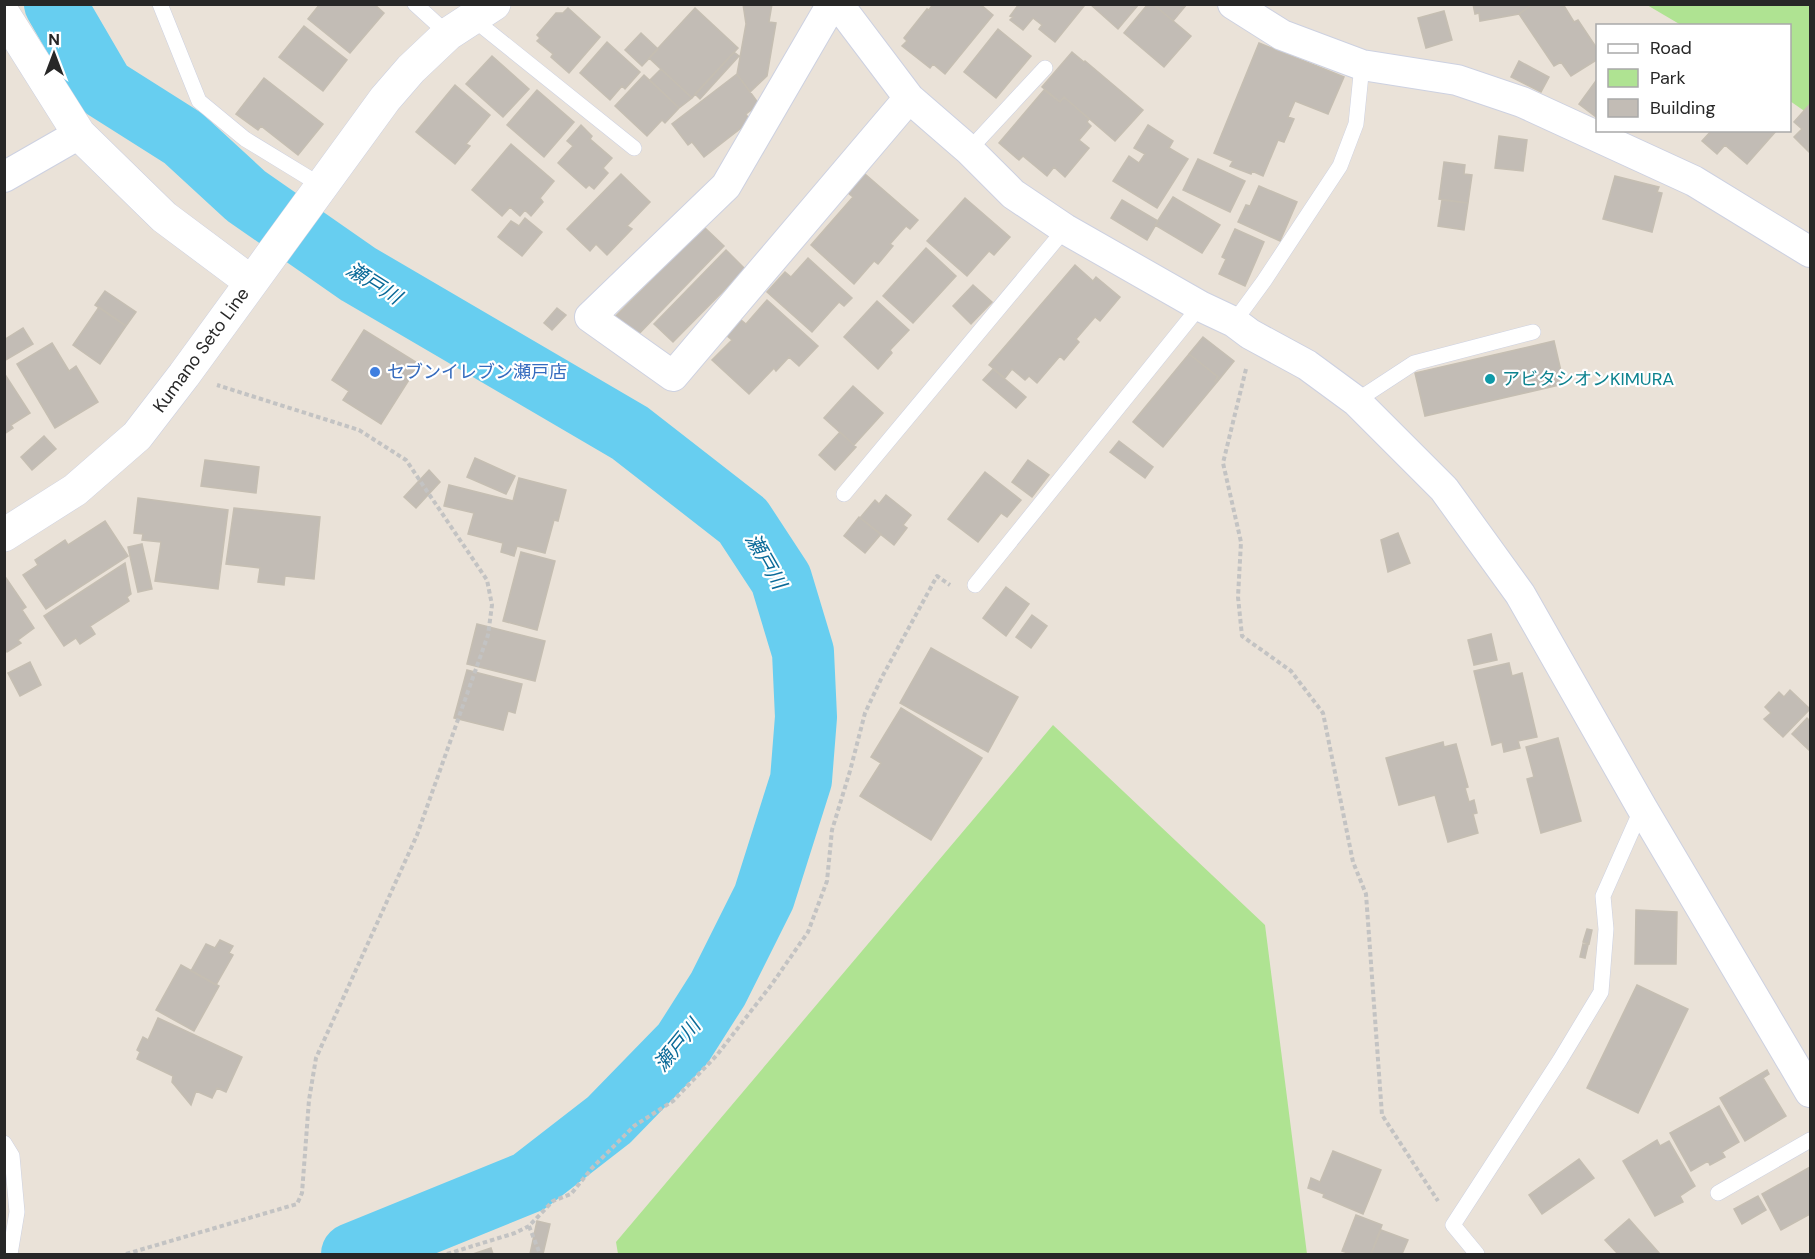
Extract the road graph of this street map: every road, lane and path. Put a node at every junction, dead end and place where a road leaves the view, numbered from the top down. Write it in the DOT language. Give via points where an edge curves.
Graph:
graph roads {
  1 [pos="160,4"];
  2 [pos="415,4"];
  3 [pos="832,4"];
  4 [pos="838,4"];
  5 [pos="1233,4"];
  6 [pos="4,15"];
  7 [pos="471,19"];
  8 [pos="1362,65"];
  9 [pos="1045,68"];
  10 [pos="909,98"];
  11 [pos="79,134"];
  12 [pos="634,148"];
  13 [pos="969,150"];
  14 [pos="4,177"];
  15 [pos="322,186"];
  16 [pos="1065,229"];
  17 [pos="1810,252"];
  18 [pos="259,270"];
  19 [pos="1200,306"];
  20 [pos="1242,328"];
  21 [pos="1533,332"];
  22 [pos="184,375"];
  23 [pos="1356,401"];
  24 [pos="844,494"];
  25 [pos="4,535"];
  26 [pos="975,585"];
  27 [pos="1642,808"];
  28 [pos="1810,1092"];
  29 [pos="1810,1140"];
  30 [pos="4,1143"];
  31 [pos="1718,1193"];
  32 [pos="1453,1225"];
  33 [pos="529,1227"];
  34 [pos="10,1254"];
  35 [pos="126,1254"];
  36 [pos="447,1254"];
  37 [pos="540,1254"];
  38 [pos="1477,1254"];
  1 -- 15 [label="lane" via="199,101 245,139"];
  2 -- 7 [label="lane"];
  3 -- 10 [label="street" via="726,186 590,317 673,376"];
  4 -- 10 [label="street"];
  5 -- 8 [label="street" via="1282,35"];
  6 -- 11 [label="main road, Kumano Seto Line"];
  7 -- 12 [label="lane"];
  7 -- 15 [label="main road" via="411,69"];
  8 -- 17 [label="street" via="1457,80 1522,102 1694,181"];
  8 -- 20 [label="lane" via="1356,124 1340,166 1263,281"];
  9 -- 13 [label="lane"];
  10 -- 13 [label="street"];
  11 -- 14 [label="street"];
  11 -- 18 [label="main road, Kumano Seto Line" via="164,217"];
  13 -- 16 [label="street" via="1013,194"];
  15 -- 18 [label="main road"];
  16 -- 19 [label="street"];
  16 -- 24 [label="lane"];
  18 -- 22 [label="main road, Kumano Seto Line"];
  19 -- 20 [label="street"];
  19 -- 26 [label="lane"];
  20 -- 23 [label="street" via="1307,365"];
  20 -- 32 [label="path" via="1249,357 1223,463 1241,542 1238,597 1242,636 1290,671 1323,713 1353,862 1366,894 1382,1115"];
  21 -- 23 [label="lane" via="1414,363"];
  22 -- 25 [label="main road, Kumano Seto Line" via="138,436 75,490"];
  22 -- 35 [label="path" via="359,430 406,460 487,580 492,605 488,635 417,835 316,1059 302,1193 297,1204"];
  23 -- 27 [label="street" via="1444,489 1520,594"];
  26 -- 33 [label="path" via="968,598 937,576 882,677 865,713 832,830 827,881 808,932 772,984 717,1055 673,1101 634,1126 571,1194 553,1201"];
  27 -- 28 [label="street"];
  27 -- 32 [label="lane" via="1603,896 1606,929 1600,992"];
  29 -- 31 [label="lane"];
  30 -- 34 [label="lane" via="12,1156 17,1212"];
  32 -- 38 [label="lane"];
  33 -- 36 [label="path"];
  33 -- 37 [label="path"];
}
